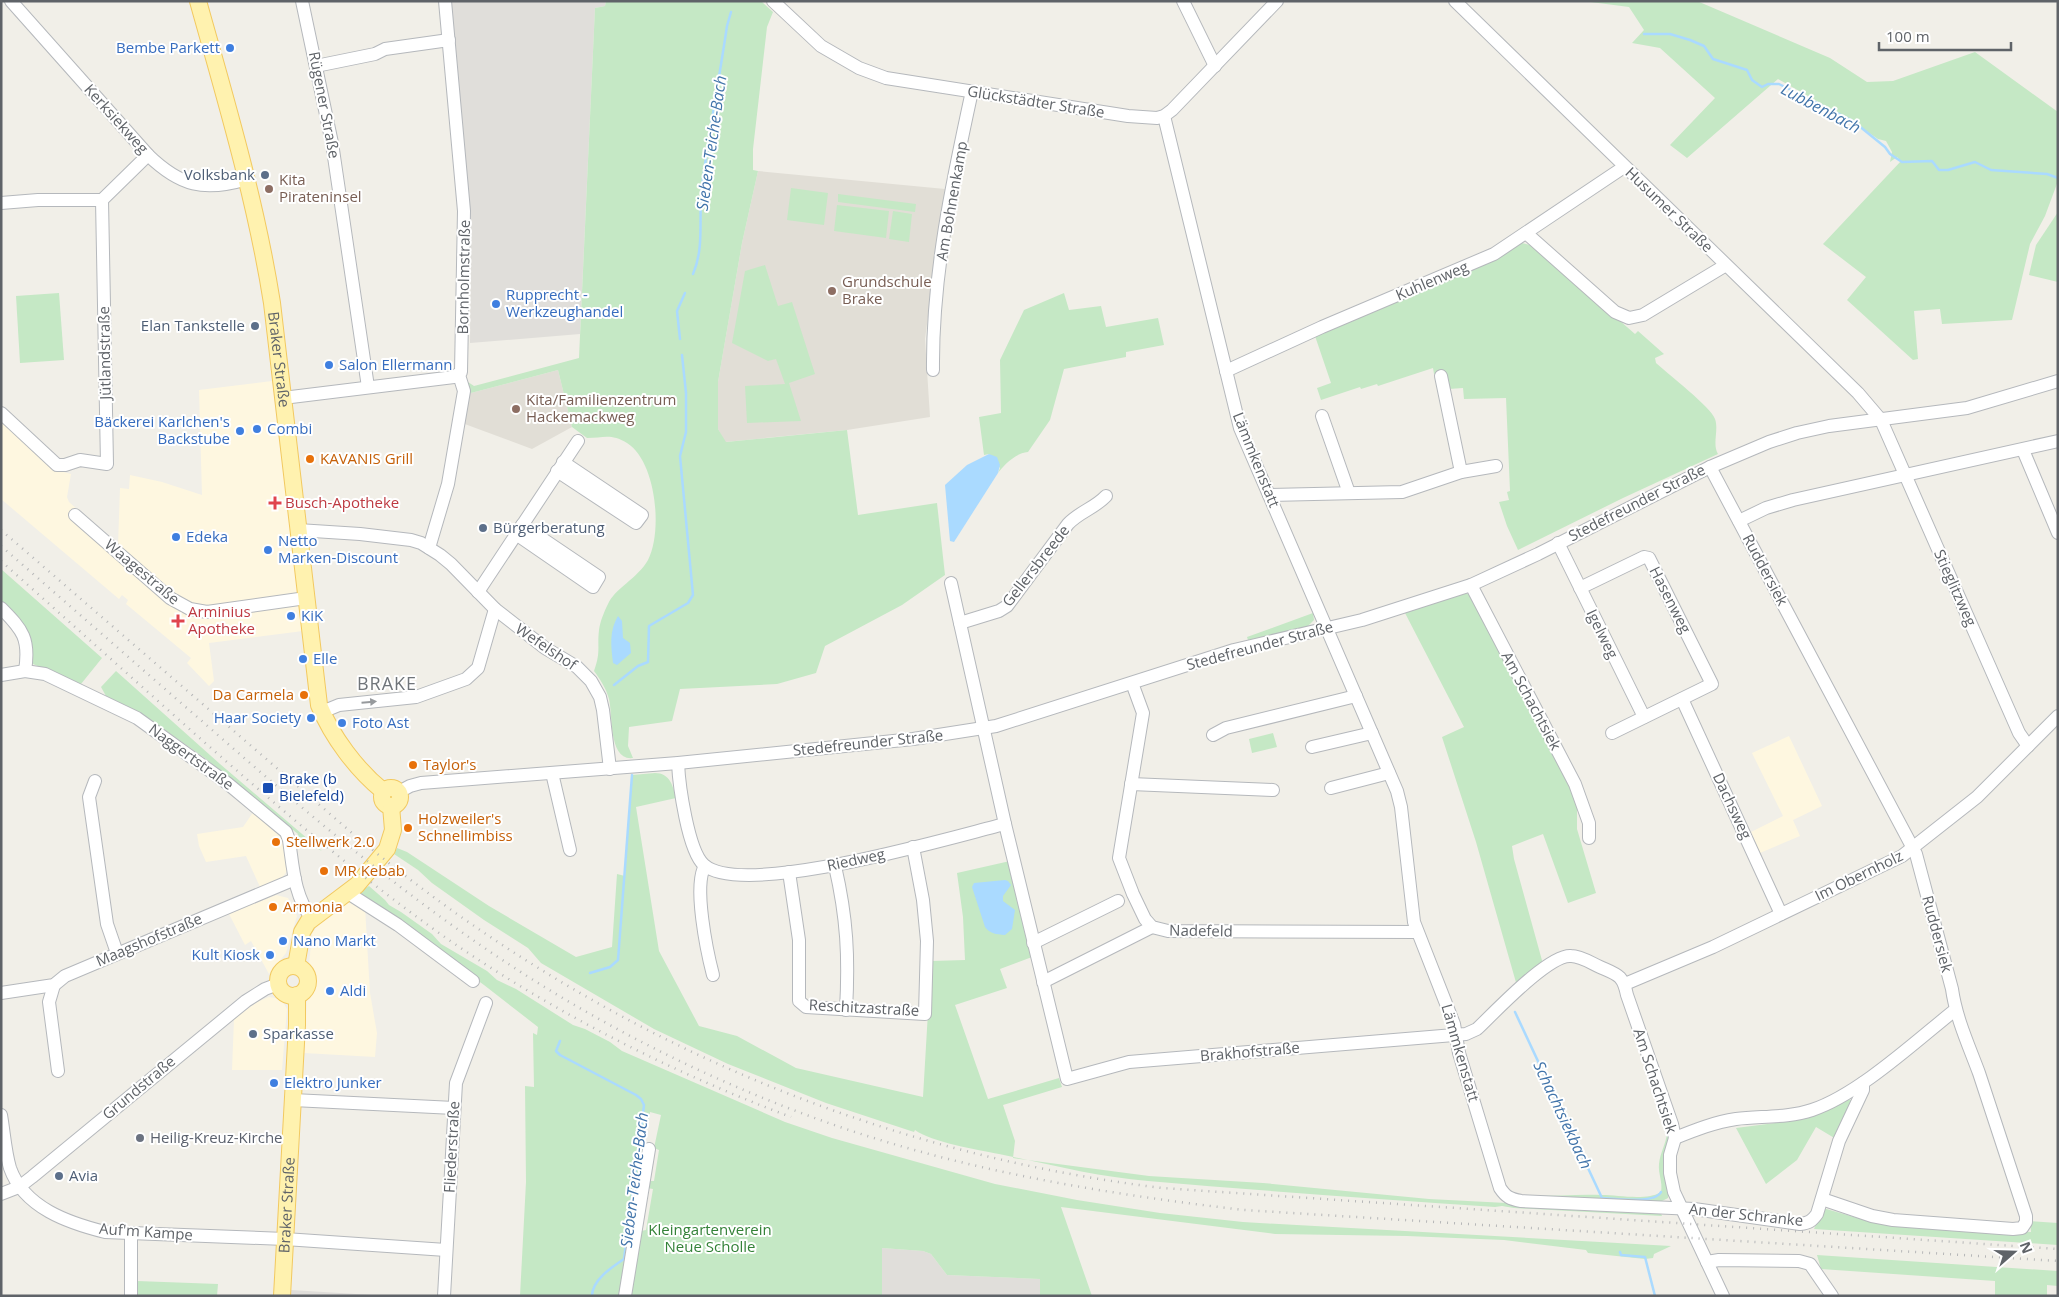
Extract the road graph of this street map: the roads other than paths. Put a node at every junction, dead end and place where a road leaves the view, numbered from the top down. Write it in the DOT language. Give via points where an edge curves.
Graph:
graph roads {
  1 [pos="11,1"];
  2 [pos="198,1"];
  3 [pos="302,1"];
  4 [pos="445,1"];
  5 [pos="773,1"];
  6 [pos="1183,1"];
  7 [pos="1277,1"];
  8 [pos="1455,1"];
  9 [pos="449,40"];
  10 [pos="316,66"];
  11 [pos="1215,66"];
  12 [pos="972,92"];
  13 [pos="1164,116"];
  14 [pos="148,155"];
  15 [pos="1624,167"];
  16 [pos="247,179"];
  17 [pos="102,200"];
  18 [pos="1,203"];
  19 [pos="1526,233"];
  20 [pos="1726,265"];
  21 [pos="933,370"];
  22 [pos="1226,371"];
  23 [pos="459,375"];
  24 [pos="1441,376"];
  25 [pos="2058,381"];
  26 [pos="368,387"];
  27 [pos="283,398"];
  28 [pos="1,413"];
  29 [pos="1322,416"];
  30 [pos="1883,424"];
  31 [pos="578,441"];
  32 [pos="2058,441"];
  33 [pos="2023,450"];
  34 [pos="1496,466"];
  35 [pos="560,467"];
  36 [pos="1712,471"];
  37 [pos="1461,472"];
  38 [pos="1906,474"];
  39 [pos="1349,493"];
  40 [pos="1270,495"];
  41 [pos="1106,496"];
  42 [pos="75,514"];
  43 [pos="1739,521"];
  44 [pos="298,530"];
  45 [pos="519,530"];
  46 [pos="2058,533"];
  47 [pos="1560,547"];
  48 [pos="429,548"];
  49 [pos="950,583"];
  50 [pos="1580,588"];
  51 [pos="1473,590"];
  52 [pos="478,592"];
  53 [pos="306,598"];
  54 [pos="1,608"];
  55 [pos="495,609"];
  56 [pos="960,623"];
  57 [pos="1326,629"];
  58 [pos="26,671"];
  59 [pos="1,675"];
  60 [pos="1132,683"];
  61 [pos="1356,696"];
  62 [pos="1682,699"];
  63 [pos="322,712"];
  64 [pos="2058,716"];
  65 [pos="1644,717"];
  66 [pos="985,729"];
  67 [pos="1372,733"];
  68 [pos="1612,733"];
  69 [pos="1213,735"];
  70 [pos="1312,746"];
  71 [pos="2028,746"];
  72 [pos="678,763"];
  73 [pos="610,769"];
  74 [pos="1389,773"];
  75 [pos="552,774"];
  76 [pos="95,781"];
  77 [pos="1131,784"];
  78 [pos="1331,788"];
  79 [pos="1273,790"];
  80 [pos="391,792"];
  81 [pos="1005,824"];
  82 [pos="1589,838"];
  83 [pos="913,847"];
  84 [pos="1914,848"];
  85 [pos="570,850"];
  86 [pos="705,866"];
  87 [pos="835,866"];
  88 [pos="789,872"];
  89 [pos="295,879"];
  90 [pos="348,893"];
  91 [pos="1118,901"];
  92 [pos="1781,914"];
  93 [pos="312,919"];
  94 [pos="1152,927"];
  95 [pos="1417,932"];
  96 [pos="1033,943"];
  97 [pos="117,953"];
  98 [pos="296,966"];
  99 [pos="713,975"];
  100 [pos="1623,980"];
  101 [pos="473,981"];
  102 [pos="1043,982"];
  103 [pos="278,984"];
  104 [pos="54,985"];
  105 [pos="1,993"];
  106 [pos="297,995"];
  107 [pos="486,1003"];
  108 [pos="846,1010"];
  109 [pos="1955,1010"];
  110 [pos="1456,1034"];
  111 [pos="58,1071"];
  112 [pos="1863,1082"];
  113 [pos="293,1100"];
  114 [pos="454,1108"];
  115 [pos="1,1115"];
  116 [pos="1675,1138"];
  117 [pos="649,1149"];
  118 [pos="19,1187"];
  119 [pos="1,1194"];
  120 [pos="1822,1199"];
  121 [pos="1681,1209"];
  122 [pos="131,1233"];
  123 [pos="285,1240"];
  124 [pos="446,1250"];
  125 [pos="1707,1262"];
  126 [pos="131,1296"];
  127 [pos="282,1296"];
  128 [pos="444,1296"];
  129 [pos="625,1296"];
  130 [pos="1723,1296"];
  131 [pos="1832,1296"];
  1 -- 14 [label="street, Kerksiekweg"];
  2 -- 16 [label="main road, Braker Straße"];
  3 -- 10 [label="street, Rügener Straße"];
  4 -- 9 [label="street, Bornholmstraße"];
  5 -- 12 [label="street, Glückstädter Straße" via="821,46 859,68 886,78"];
  6 -- 11 [label="street"];
  7 -- 11 [label="street"];
  8 -- 15 [label="street, Husumer Straße"];
  9 -- 10 [label="street" via="385,49"];
  9 -- 23 [label="street, Bornholmstraße" via="464,215 463,365"];
  10 -- 26 [label="street, Rügener Straße" via="338,180"];
  11 -- 13 [label="street"];
  12 -- 13 [label="street, Glückstädter Straße" via="1128,116"];
  12 -- 21 [label="street, Am Bohnenkamp" via="951,189 937,287"];
  13 -- 22 [label="street, Lämmkenstatt"];
  14 -- 16 [label="street, Kerksiekweg" via="186,182 211,186"];
  14 -- 17 [label="street"];
  15 -- 19 [label="street, Kuhlenweg"];
  15 -- 20 [label="street, Husumer Straße"];
  16 -- 27 [label="main road, Braker Straße" via="269,281"];
  17 -- 18 [label="street"];
  17 -- 28 [label="street, Jütlandstraße" via="107,464 80,460 57,465"];
  19 -- 20 [label="street" via="1615,312 1629,318 1643,316"];
  19 -- 22 [label="street, Kuhlenweg" via="1494,254"];
  20 -- 30 [label="street, Husumer Straße" via="1858,393"];
  22 -- 40 [label="street, Lämmkenstatt" via="1240,428"];
  23 -- 26 [label="street"];
  23 -- 48 [label="street, Bornholmstraße" via="464,391 448,484"];
  24 -- 37 [label="street"];
  25 -- 30 [label="street, Stedefreunder Straße" via="1967,408"];
  26 -- 27 [label="street"];
  27 -- 44 [label="main road, Braker Straße"];
  29 -- 39 [label="street"];
  30 -- 36 [label="street, Stedefreunder Straße" via="1829,426 1797,433 1754,447"];
  30 -- 38 [label="street, Stieglitzweg"];
  31 -- 35 [label="street"];
  32 -- 33 [label="street"];
  33 -- 38 [label="street"];
  33 -- 46 [label="street"];
  34 -- 37 [label="street"];
  35 -- 35 [label="street" via="642,515 636,523"];
  35 -- 45 [label="street"];
  36 -- 43 [label="street, Ruddersiek"];
  36 -- 47 [label="street, Stedefreunder Straße"];
  37 -- 39 [label="street" via="1402,492"];
  38 -- 43 [label="street" via="1778,504"];
  38 -- 71 [label="street, Stieglitzweg" via="2019,733"];
  39 -- 40 [label="street"];
  40 -- 57 [label="street, Lämmkenstatt"];
  41 -- 56 [label="street, Gellersbreede" via="1068,524 1007,606"];
  42 -- 53 [label="street, Waagestraße" via="170,598 190,609 207,612"];
  43 -- 84 [label="street, Ruddersiek"];
  44 -- 48 [label="street, Wefelshof" via="399,538"];
  44 -- 53 [label="main road, Braker Straße"];
  45 -- 45 [label="street" via="599,577 593,587"];
  45 -- 52 [label="street"];
  47 -- 50 [label="street, Igelweg"];
  47 -- 51 [label="street, Stedefreunder Straße"];
  48 -- 52 [label="street, Wefelshof" via="451,564"];
  49 -- 56 [label="street"];
  50 -- 62 [label="street, Hasenweg" via="1644,557 1648,558 1712,684"];
  50 -- 65 [label="street, Igelweg"];
  51 -- 57 [label="street, Stedefreunder Straße"];
  51 -- 82 [label="street, Am Schachtsiek" via="1575,784 1589,823"];
  52 -- 55 [label="street, Wefelshof"];
  53 -- 63 [label="main road, Braker Straße"];
  54 -- 58 [label="street" via="24,636 28,648"];
  63 -- 55 [label="street, one-way" via="340,705 416,697 466,679 481,661"];
  55 -- 73 [label="street, Wefelshof" via="545,648 577,667 591,681 603,710"];
  56 -- 66 [label="street"];
  57 -- 60 [label="street, Stedefreunder Straße" via="1238,649"];
  57 -- 61 [label="street, Lämmkenstatt"];
  58 -- 59 [label="street, Naggertstraße"];
  58 -- 89 [label="street, Naggertstraße" via="57,679 137,718 227,782 286,832"];
  60 -- 66 [label="street, Stedefreunder Straße"];
  60 -- 77 [label="street, Nadefeld" via="1143,713"];
  61 -- 67 [label="street, Lämmkenstatt"];
  61 -- 69 [label="street" via="1226,728"];
  62 -- 65 [label="street"];
  62 -- 92 [label="street, Dachsweg"];
  63 -- 80 [label="main road, Braker Straße" via="360,769"];
  64 -- 71 [label="street, Im Obernholz"];
  65 -- 68 [label="street"];
  66 -- 72 [label="street, Stedefreunder Straße"];
  66 -- 81 [label="street, Brakhofstraße"];
  67 -- 70 [label="street"];
  67 -- 74 [label="street, Lämmkenstatt"];
  71 -- 84 [label="street, Im Obernholz" via="1976,797"];
  72 -- 73 [label="street, Stedefreunder Straße"];
  72 -- 86 [label="street" via="693,844"];
  73 -- 75 [label="street, Stedefreunder Straße"];
  74 -- 78 [label="street"];
  74 -- 95 [label="street, Lämmkenstatt" via="1401,807"];
  75 -- 80 [label="street, Stedefreunder Straße" via="421,783"];
  75 -- 85 [label="street"];
  76 -- 97 [label="street" via="89,797 107,924"];
  77 -- 79 [label="street"];
  77 -- 94 [label="street, Nadefeld" via="1119,858 1133,894"];
  80 -- 90 [label="main road, Braker Straße" via="381,796 383,802 391,806 393,830 390,843 362,881"];
  81 -- 83 [label="street, Riedweg"];
  81 -- 96 [label="street, Brakhofstraße"];
  83 -- 87 [label="street, Riedweg"];
  83 -- 108 [label="street, Reschitzastraße" via="928,941 925,1014"];
  84 -- 92 [label="street, Im Obernholz"];
  84 -- 109 [label="street, Ruddersiek"];
  86 -- 88 [label="street, Riedweg" via="727,874"];
  86 -- 99 [label="street" via="700,877 705,940"];
  87 -- 88 [label="street, Riedweg"];
  87 -- 108 [label="street" via="848,940"];
  88 -- 108 [label="street, Reschitzastraße" via="799,940 799,1001 806,1007"];
  89 -- 93 [label="street, Naggertstraße" via="301,902"];
  89 -- 97 [label="street, Maagshofstraße"];
  90 -- 93 [label="main road"];
  90 -- 101 [label="street" via="398,925"];
  91 -- 96 [label="street"];
  92 -- 100 [label="street, Im Obernholz" via="1713,948"];
  93 -- 98 [label="main road" via="302,932"];
  94 -- 95 [label="street, Nadefeld" via="1168,931"];
  94 -- 102 [label="street"];
  95 -- 110 [label="street, Lämmkenstatt"];
  96 -- 102 [label="street, Brakhofstraße"];
  97 -- 104 [label="street, Maagshofstraße" via="65,976"];
  98 -- 103 [label="main road" via="283,970"];
  98 -- 106 [label="main road" via="305,973 308,984"];
  100 -- 110 [label="street, Brakhofstraße" via="1578,957 1556,959 1477,1029"];
  100 -- 116 [label="street, Am Schachtsiek"];
  102 -- 110 [label="street, Brakhofstraße" via="1067,1079 1129,1062"];
  103 -- 106 [label="main road" via="283,992"];
  103 -- 118 [label="street, Grundstraße" via="244,1002"];
  104 -- 105 [label="street, Maagshofstraße"];
  104 -- 111 [label="street" via="49,1002"];
  106 -- 113 [label="main road, Braker Straße"];
  107 -- 114 [label="street, Fliederstraße" via="456,1083"];
  109 -- 112 [label="street"];
  109 -- 120 [label="street, Ruddersiek" via="2012,1171 2026,1216 2025,1226 2013,1229 1893,1220"];
  110 -- 121 [label="street, Lämmkenstatt" via="1500,1188 1505,1195 1521,1201"];
  112 -- 116 [label="street" via="1812,1110 1736,1120"];
  112 -- 120 [label="street, An der Schranke" via="1863,1090 1838,1141"];
  113 -- 114 [label="street"];
  113 -- 123 [label="main road, Braker Straße"];
  114 -- 124 [label="street, Fliederstraße"];
  115 -- 118 [label="street" via="8,1158"];
  116 -- 121 [label="street, Am Schachtsiek" via="1670,1155 1670,1173"];
  117 -- 129 [label="street"];
  118 -- 119 [label="street, Grundstraße"];
  118 -- 122 [label="street, Auf'm Kampe" via="38,1204 68,1221 106,1232"];
  120 -- 121 [label="street, An der Schranke" via="1812,1221 1800,1224"];
  121 -- 125 [label="street, Am Schachtsiek"];
  122 -- 123 [label="street, Auf'm Kampe"];
  122 -- 126 [label="street"];
  123 -- 124 [label="street, Auf'm Kampe"];
  123 -- 127 [label="main road, Braker Straße"];
  124 -- 128 [label="street, Fliederstraße"];
  125 -- 130 [label="street, Am Schachtsiek"];
  125 -- 131 [label="street" via="1799,1261 1810,1264"];
}
